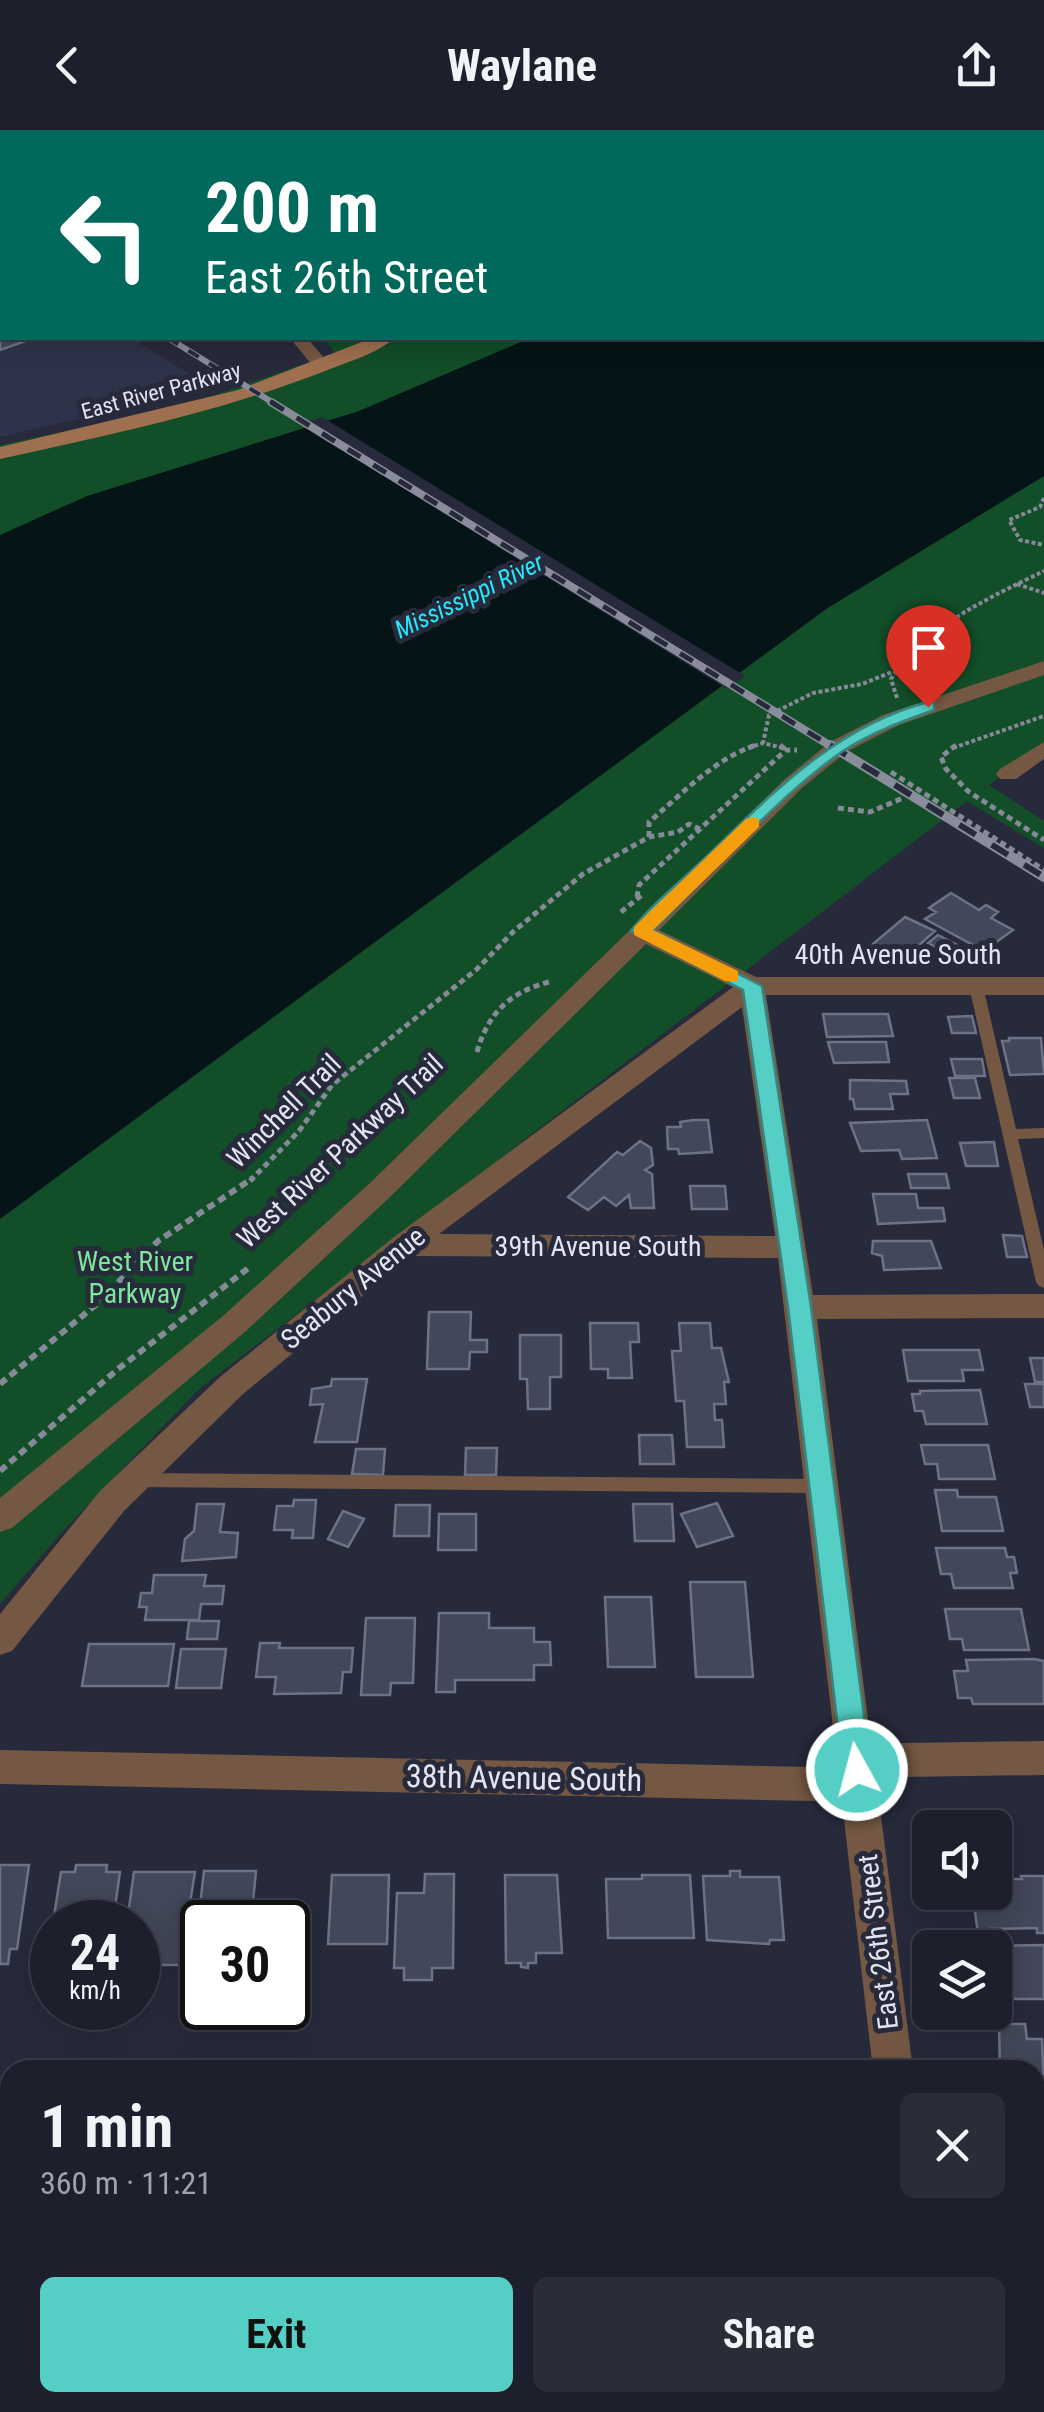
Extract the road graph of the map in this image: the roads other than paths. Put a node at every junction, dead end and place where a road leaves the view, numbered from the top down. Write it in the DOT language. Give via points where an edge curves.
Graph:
graph roads {
  1 [pos="300,340"];
  2 [pos="380,340"];
  3 [pos="322,366"];
  4 [pos="0,453"];
  5 [pos="1044,668"];
  6 [pos="1044,749"];
  7 [pos="1008,774"];
  8 [pos="641,931"];
  9 [pos="752,986"];
  10 [pos="976,986"];
  11 [pos="1044,986"];
  12 [pos="1009,1134"];
  13 [pos="1044,1134"];
  14 [pos="404,1245"];
  15 [pos="792,1247"];
  16 [pos="1044,1282"];
  17 [pos="1044,1306"];
  18 [pos="800,1307"];
  19 [pos="135,1480"];
  20 [pos="822,1486"];
  21 [pos="0,1518"];
  22 [pos="0,1640"];
  23 [pos="1044,1758"];
  24 [pos="0,1768"];
  25 [pos="857,1770"];
  26 [pos="892,2060"];
  1 -- 3 [label="street"];
  2 -- 3 [label="street, East River Parkway"];
  3 -- 4 [label="street, East River Parkway" via="188,410"];
  5 -- 8 [label="street" via="890,720 838,747"];
  6 -- 7 [label="street"];
  8 -- 9 [label="street"];
  8 -- 21 [label="street" via="250,1310"];
  9 -- 10 [label="street, 40th Avenue South"];
  9 -- 14 [label="street, Seabury Avenue"];
  9 -- 15 [label="street, East 26th Street"];
  10 -- 11 [label="street, 40th Avenue South"];
  10 -- 12 [label="lane"];
  12 -- 13 [label="lane"];
  12 -- 16 [label="lane"];
  14 -- 15 [label="street, 39th Avenue South"];
  14 -- 19 [label="street, Seabury Avenue" via="232,1385"];
  15 -- 18 [label="street, East 26th Street"];
  17 -- 18 [label="street"];
  18 -- 20 [label="street, East 26th Street"];
  19 -- 20 [label="lane"];
  19 -- 22 [label="street, Seabury Avenue"];
  20 -- 25 [label="street, East 26th Street"];
  23 -- 25 [label="street, 38th Avenue South" via="902,1760"];
  24 -- 25 [label="street, 38th Avenue South" via="815,1784"];
  25 -- 26 [label="street, East 26th Street"];
}
